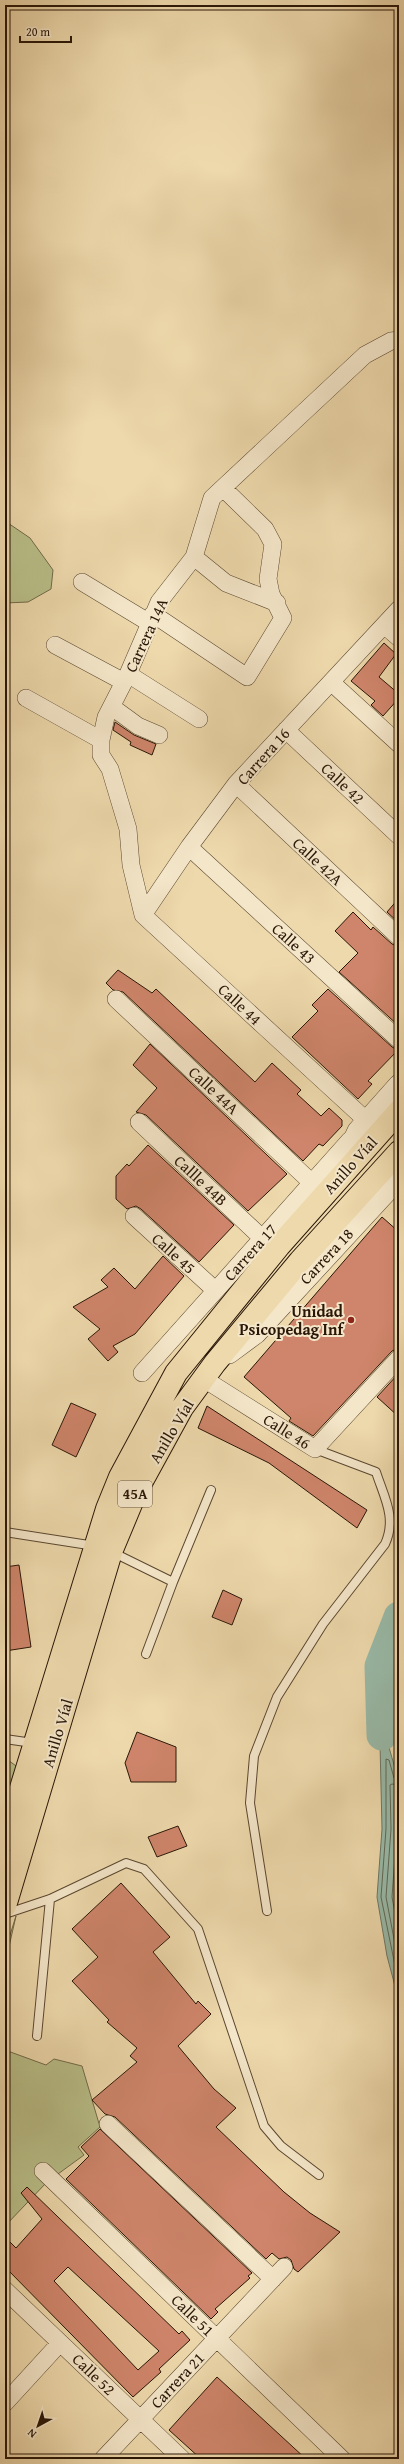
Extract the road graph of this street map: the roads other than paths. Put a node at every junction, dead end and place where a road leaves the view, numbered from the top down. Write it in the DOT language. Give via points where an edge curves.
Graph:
graph roads {
  1 [pos="399,340"];
  2 [pos="223,488"];
  3 [pos="194,557"];
  4 [pos="82,582"];
  5 [pos="277,603"];
  6 [pos="399,609"];
  7 [pos="150,618"];
  8 [pos="384,625"];
  9 [pos="399,638"];
  10 [pos="55,645"];
  11 [pos="126,678"];
  12 [pos="331,682"];
  13 [pos="26,698"];
  14 [pos="112,707"];
  15 [pos="199,719"];
  16 [pos="286,730"];
  17 [pos="159,736"];
  18 [pos="101,740"];
  19 [pos="399,744"];
  20 [pos="236,784"];
  21 [pos="399,836"];
  22 [pos="189,847"];
  23 [pos="143,915"];
  24 [pos="399,937"];
  25 [pos="116,999"];
  26 [pos="399,1040"];
  27 [pos="399,1085"];
  28 [pos="399,1110"];
  29 [pos="139,1122"];
  30 [pos="362,1126"];
  31 [pos="399,1152"];
  32 [pos="312,1182"];
  33 [pos="335,1182"];
  34 [pos="396,1186"];
  35 [pos="134,1216"];
  36 [pos="262,1238"];
  37 [pos="215,1290"];
  38 [pos="399,1358"];
  39 [pos="210,1371"];
  40 [pos="142,1373"];
  41 [pos="316,1449"];
  42 [pos="211,1490"];
  43 [pos="5,1532"];
  44 [pos="103,1549"];
  45 [pos="173,1582"];
  46 [pos="146,1654"];
  47 [pos="5,1739"];
  48 [pos="36,1743"];
  49 [pos="5,1840"];
  50 [pos="50,1899"];
  51 [pos="5,1906"];
  52 [pos="267,1911"];
  53 [pos="5,1914"];
  54 [pos="36,2036"];
  55 [pos="108,2124"];
  56 [pos="43,2171"];
  57 [pos="319,2174"];
  58 [pos="5,2290"];
  59 [pos="217,2338"];
  60 [pos="60,2343"];
  61 [pos="5,2403"];
  62 [pos="140,2419"];
  63 [pos="103,2459"];
  64 [pos="182,2459"];
  65 [pos="342,2459"];
  1 -- 2 [label="street, Carrera 14A" via="391,341 365,355"];
  2 -- 3 [label="street, Carrera 14A" via="212,498"];
  2 -- 5 [label="street" via="265,529 273,544 268,579 271,594"];
  3 -- 5 [label="street" via="226,583"];
  3 -- 7 [label="street, Carrera 14A" via="159,602"];
  4 -- 7 [label="street"];
  5 -- 7 [label="street" via="283,618 247,677"];
  6 -- 8 [label="street, Carrera 16"];
  7 -- 11 [label="street, Carrera 14A"];
  8 -- 9 [label="street"];
  8 -- 12 [label="street, Carrera 16"];
  10 -- 11 [label="street"];
  11 -- 14 [label="street, Carrera 14A"];
  11 -- 15 [label="street"];
  12 -- 16 [label="street, Carrera 16"];
  12 -- 19 [label="street"];
  13 -- 18 [label="street"];
  14 -- 17 [label="street" via="138,726"];
  14 -- 18 [label="street, Carrera 14A" via="106,716"];
  16 -- 20 [label="street, Carrera 16"];
  16 -- 21 [label="street, Calle 42"];
  18 -- 23 [label="street, Carrera 14A" via="101,755 110,769 128,829 130,865"];
  20 -- 22 [label="street, Carrera 16"];
  20 -- 24 [label="street, Calle 42A"];
  22 -- 23 [label="street, Carrera 16"];
  22 -- 26 [label="street, Calle 43"];
  23 -- 30 [label="street, Calle 44"];
  25 -- 32 [label="street, Calle 44A"];
  27 -- 30 [label="street, Carrera 17"];
  28 -- 33 [label="highway, Anillo Víal / 45A"];
  29 -- 36 [label="street, Callle 44B"];
  30 -- 32 [label="street, Carrera 17"];
  30 -- 33 [label="street, Carrera 17"];
  31 -- 39 [label="highway, Anillo Víal / 45A" via="300,1261"];
  32 -- 36 [label="street, Carrera 17"];
  33 -- 44 [label="highway, Anillo Víal / 45A" via="279,1246 176,1373 120,1477"];
  34 -- 39 [label="street, Carrera 18" via="256,1333"];
  35 -- 37 [label="street, Calle 45"];
  36 -- 37 [label="street, Carrera 17"];
  37 -- 40 [label="street, Carrera 17"];
  38 -- 41 [label="street"];
  39 -- 41 [label="street, Calle 46"];
  39 -- 44 [label="highway, Anillo Víal / 45A" via="182,1408"];
  41 -- 52 [label="lane, Calle 46" via="376,1472 392,1520 391,1532 385,1544 324,1624 277,1698 254,1756 250,1803"];
  42 -- 45 [label="lane"];
  43 -- 44 [label="lane"];
  44 -- 45 [label="lane"];
  44 -- 48 [label="highway, Anillo Víal / 45A"];
  44 -- 51 [label="highway, Anillo Víal / 45A"];
  45 -- 46 [label="lane"];
  47 -- 48 [label="lane"];
  48 -- 49 [label="highway, Anillo Víal / 45A"];
  50 -- 53 [label="lane"];
  50 -- 54 [label="lane"];
  50 -- 57 [label="lane" via="126,1863 144,1869 198,1929 264,2126 281,2146"];
  55 -- 59 [label="street, Carrera 21" via="278,2273"];
  56 -- 59 [label="street, Calle 51"];
  58 -- 60 [label="street, Calle 52"];
  59 -- 62 [label="street, Carrera 21"];
  59 -- 65 [label="street, Calle 51"];
  60 -- 61 [label="street"];
  60 -- 62 [label="street, Calle 52"];
  62 -- 63 [label="street, Carrera 21"];
  62 -- 64 [label="street, Calle 52"];
}
